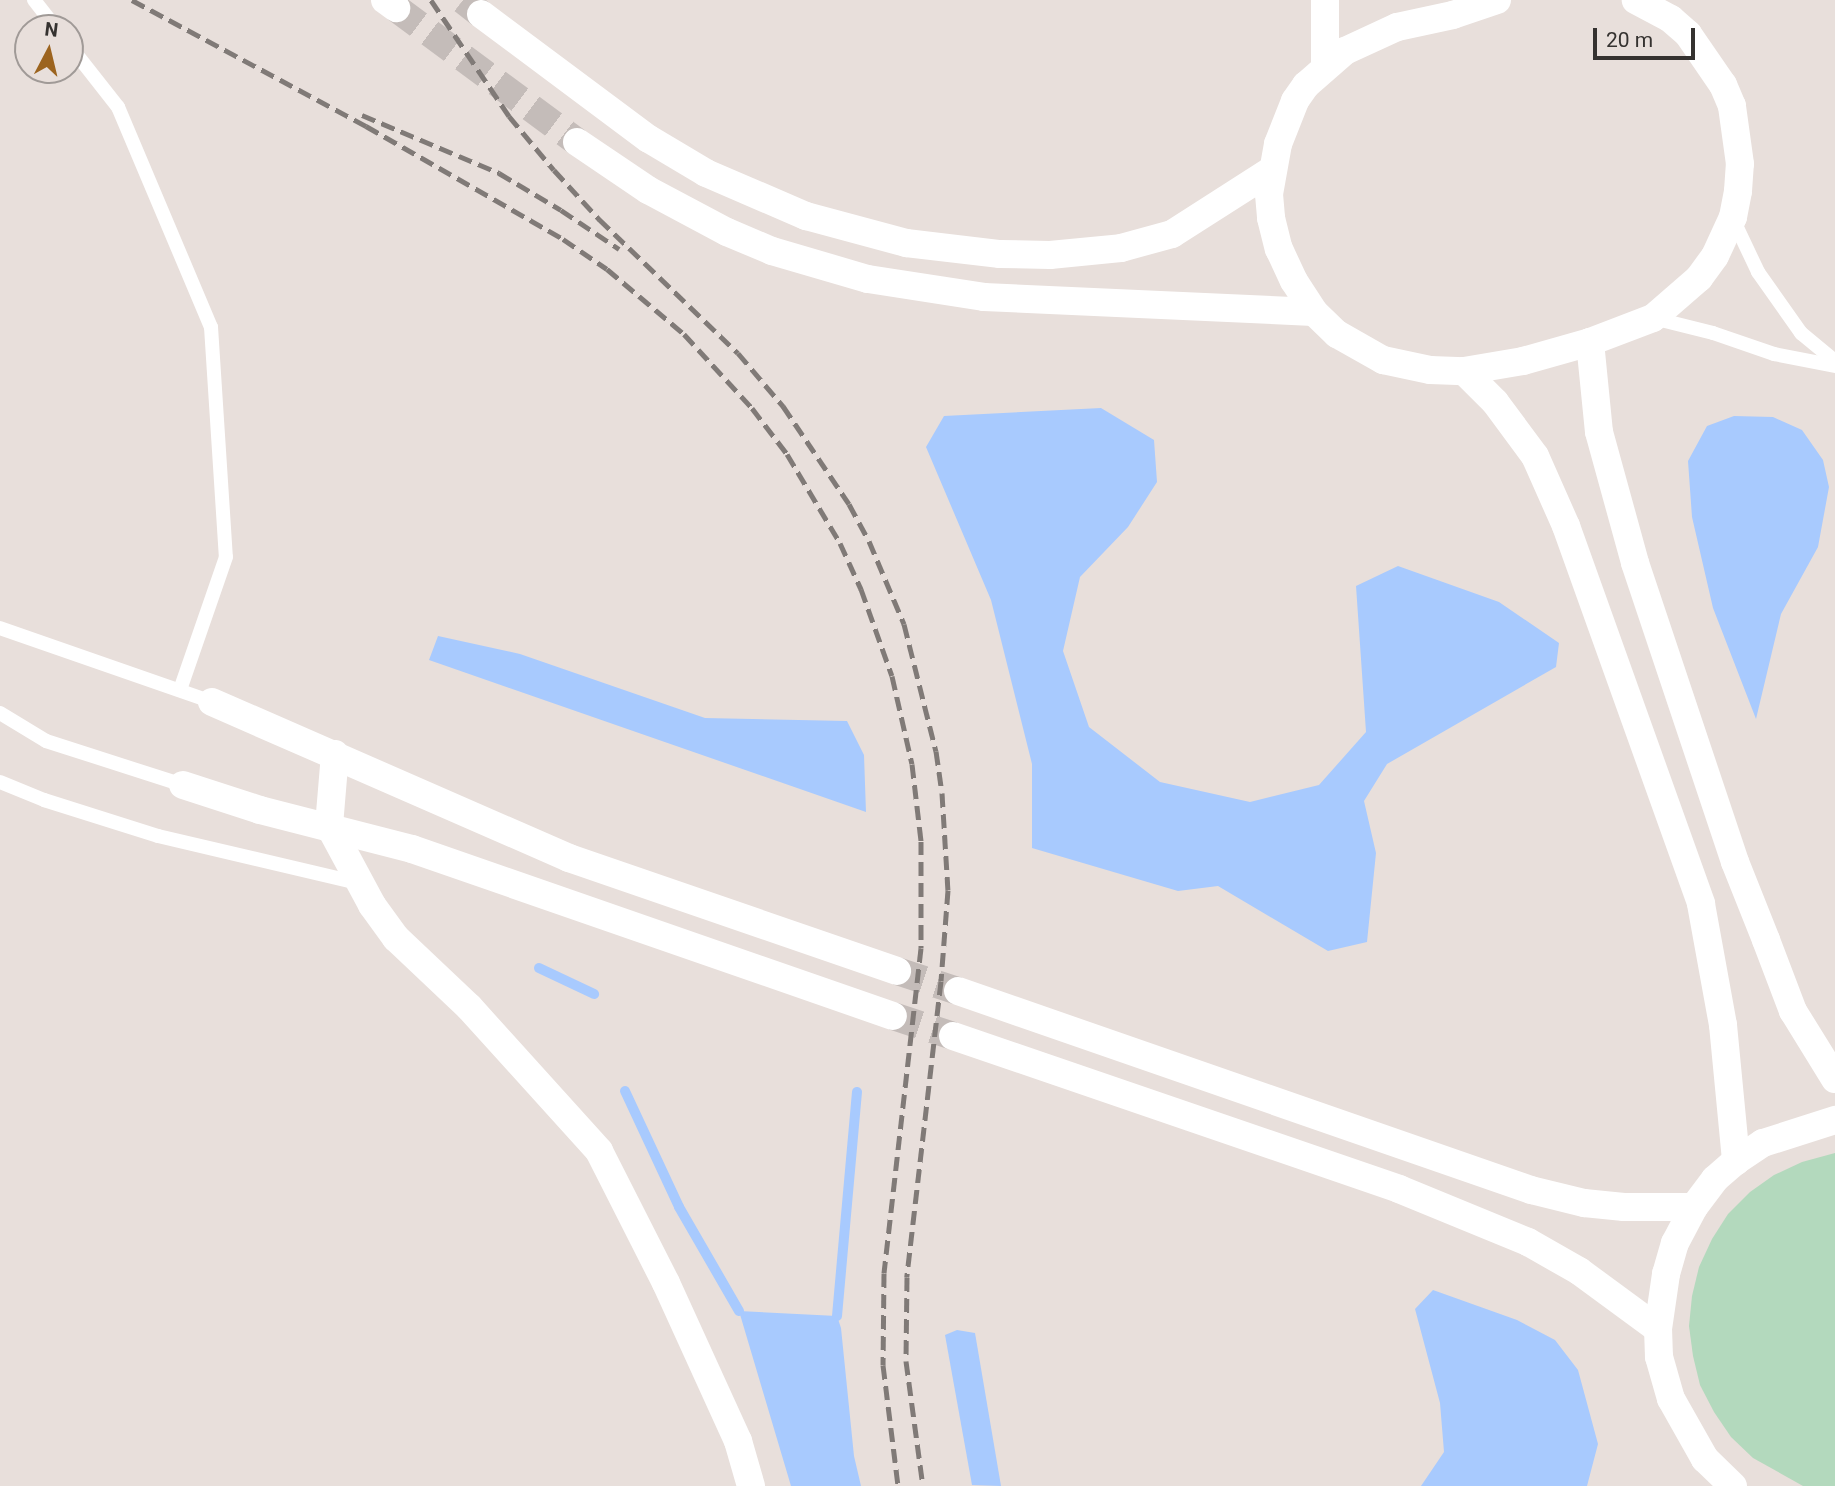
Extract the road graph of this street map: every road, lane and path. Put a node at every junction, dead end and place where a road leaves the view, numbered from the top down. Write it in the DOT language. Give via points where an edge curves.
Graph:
graph roads {
  1 [pos="34,0"];
  2 [pos="1325,0"];
  3 [pos="1497,0"];
  4 [pos="1636,0"];
  5 [pos="1678,0"];
  6 [pos="1447,8"];
  7 [pos="481,13"];
  8 [pos="45,14"];
  9 [pos="1688,34"];
  10 [pos="84,64"];
  11 [pos="1325,66"];
  12 [pos="577,142"];
  13 [pos="1272,170"];
  14 [pos="1732,218"];
  15 [pos="1314,312"];
  16 [pos="1653,318"];
  17 [pos="1590,342"];
  18 [pos="1835,361"];
  19 [pos="1835,366"];
  20 [pos="1464,371"];
  21 [pos="0,628"];
  22 [pos="180,690"];
  23 [pos="212,702"];
  24 [pos="0,713"];
  25 [pos="335,754"];
  26 [pos="0,782"];
  27 [pos="183,785"];
  28 [pos="329,825"];
  29 [pos="361,884"];
  30 [pos="897,971"];
  31 [pos="958,991"];
  32 [pos="893,1016"];
  33 [pos="953,1036"];
  34 [pos="1835,1079"];
  35 [pos="1835,1120"];
  36 [pos="1736,1160"];
  37 [pos="1694,1207"];
  38 [pos="1658,1328"];
  39 [pos="1703,1472"];
  40 [pos="751,1486"];
  41 [pos="1733,1486"];
  1 -- 8 [label="lane"];
  2 -- 11 [label="street"];
  3 -- 6 [label="street"];
  4 -- 9 [label="street"];
  5 -- 9 [label="street"];
  6 -- 11 [label="street" via="1369,37"];
  7 -- 13 [label="street" via="649,139 706,173 806,216 906,243 1000,254 1121,248 1182,228"];
  9 -- 14 [label="street" via="1732,106 1740,164"];
  10 -- 22 [label="lane" via="118,107 211,327 226,557"];
  11 -- 13 [label="street" via="1295,102"];
  12 -- 15 [label="street" via="648,190 727,232 772,251 868,279 984,297"];
  13 -- 15 [label="street" via="1271,218 1279,249"];
  14 -- 16 [label="street" via="1699,278"];
  14 -- 18 [label="lane" via="1758,272 1801,333"];
  15 -- 20 [label="street" via="1338,334 1383,359 1430,370"];
  16 -- 17 [label="street"];
  16 -- 19 [label="lane" via="1774,354"];
  17 -- 20 [label="street"];
  17 -- 34 [label="street" via="1599,432 1634,564 1735,862 1793,1011"];
  20 -- 36 [label="street" via="1495,402 1535,456 1566,526 1702,904 1723,1025"];
  21 -- 22 [label="lane"];
  22 -- 23 [label="lane"];
  23 -- 25 [label="street"];
  24 -- 27 [label="lane" via="46,741"];
  25 -- 28 [label="street"];
  25 -- 30 [label="street" via="569,858"];
  26 -- 29 [label="lane" via="158,836"];
  27 -- 28 [label="street" via="260,810"];
  28 -- 29 [label="street"];
  28 -- 32 [label="street" via="412,849"];
  29 -- 40 [label="street" via="396,938 469,1007 599,1151 732,1428"];
  31 -- 37 [label="street" via="1531,1190 1611,1206"];
  33 -- 38 [label="street" via="1399,1189 1502,1232 1579,1271"];
  35 -- 36 [label="street" via="1763,1143"];
  36 -- 37 [label="street"];
  37 -- 38 [label="street" via="1675,1243"];
  38 -- 39 [label="street" via="1659,1357 1671,1399"];
  39 -- 41 [label="street"];
}
